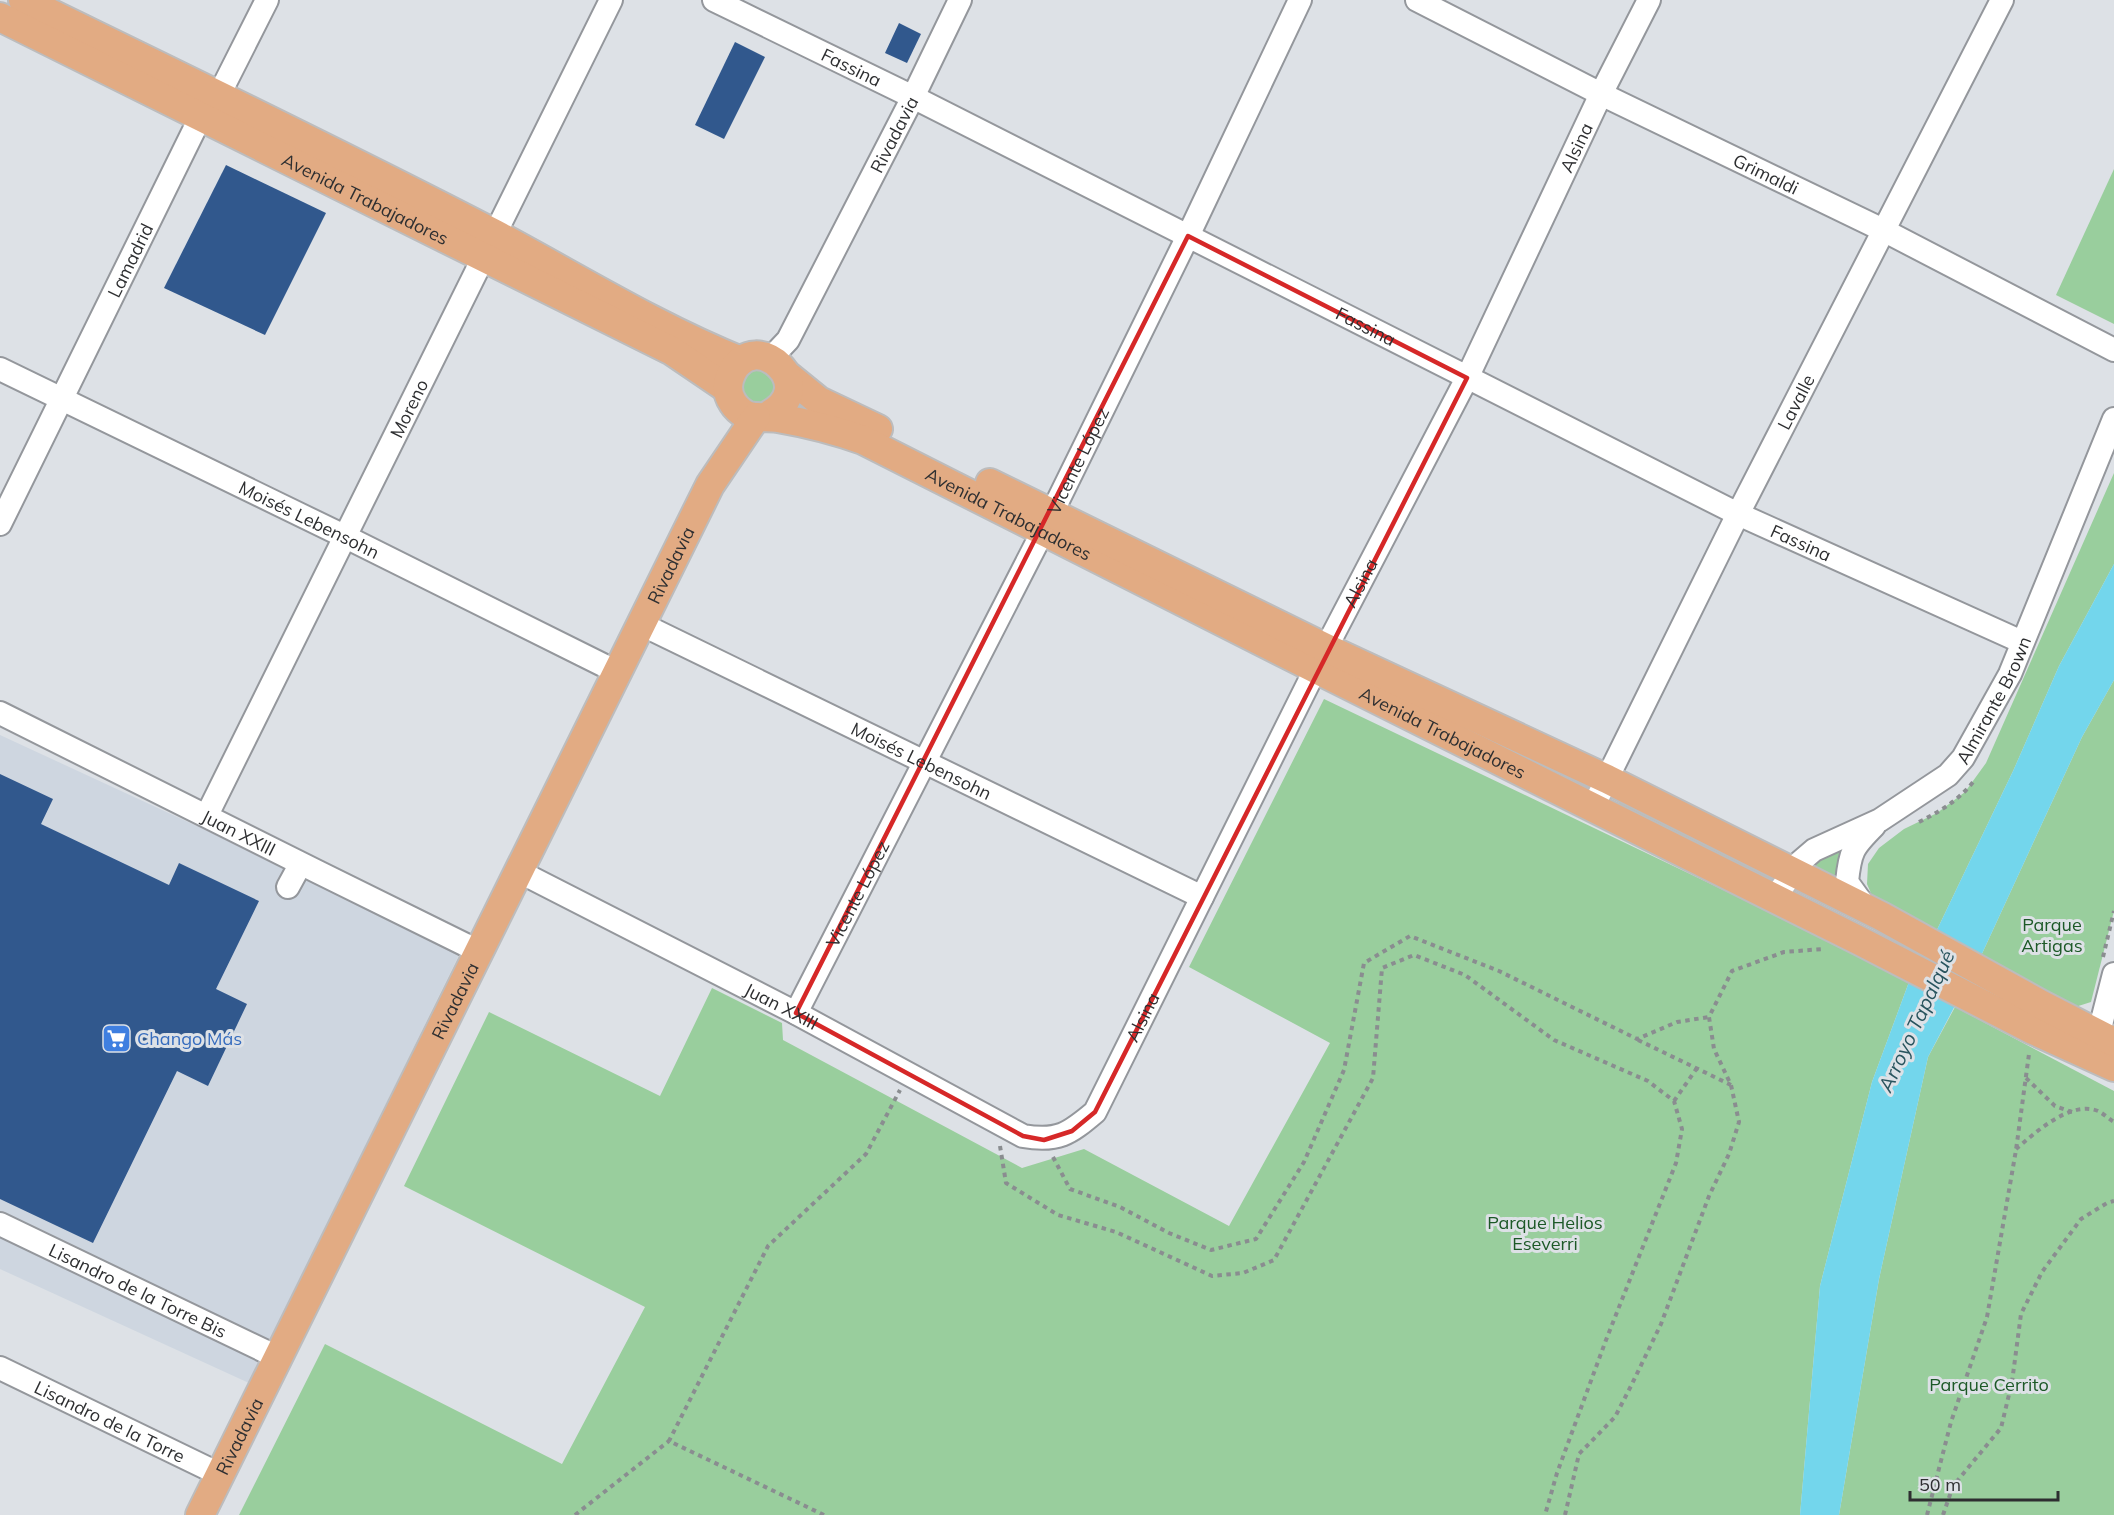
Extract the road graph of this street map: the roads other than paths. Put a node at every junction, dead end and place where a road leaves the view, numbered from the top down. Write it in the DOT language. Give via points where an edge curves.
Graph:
graph roads {
  1 [pos="23,0"];
  2 [pos="267,0"];
  3 [pos="611,0"];
  4 [pos="714,0"];
  5 [pos="960,0"];
  6 [pos="1300,0"];
  7 [pos="1416,0"];
  8 [pos="1649,0"];
  9 [pos="2002,0"];
  10 [pos="0,17"];
  11 [pos="1601,94"];
  12 [pos="219,95"];
  13 [pos="913,97"];
  14 [pos="200,118"];
  15 [pos="1885,231"];
  16 [pos="1188,236"];
  17 [pos="489,246"];
  18 [pos="2114,350"];
  19 [pos="741,361"];
  20 [pos="779,367"];
  21 [pos="0,369"];
  22 [pos="1467,378"];
  23 [pos="729,394"];
  24 [pos="62,400"];
  25 [pos="762,416"];
  26 [pos="2114,419"];
  27 [pos="710,485"];
  28 [pos="1738,514"];
  29 [pos="1047,522"];
  30 [pos="0,524"];
  31 [pos="346,537"];
  32 [pos="641,624"];
  33 [pos="2022,642"];
  34 [pos="1321,658"];
  35 [pos="617,672"];
  36 [pos="0,713"];
  37 [pos="925,761"];
  38 [pos="1607,779"];
  39 [pos="1593,807"];
  40 [pos="207,815"];
  41 [pos="1880,820"];
  42 [pos="300,864"];
  43 [pos="518,871"];
  44 [pos="1793,872"];
  45 [pos="288,887"];
  46 [pos="1202,897"];
  47 [pos="1774,899"];
  48 [pos="1873,912"];
  49 [pos="478,951"];
  50 [pos="2107,971"];
  51 [pos="796,1013"];
  52 [pos="2035,1028"];
  53 [pos="2105,1050"];
  54 [pos="1044,1140"];
  55 [pos="0,1224"];
  56 [pos="277,1357"];
  57 [pos="0,1368"];
  58 [pos="219,1474"];
  59 [pos="200,1515"];
  1 -- 12 [label="main road, Avenida Trabajadores"];
  2 -- 12 [label="street, Lamadrid"];
  3 -- 17 [label="street, Moreno"];
  4 -- 13 [label="street, Fassina"];
  5 -- 13 [label="street, Rivadavia"];
  6 -- 16 [label="street, Vicente López"];
  7 -- 11 [label="street, Grimaldi"];
  8 -- 11 [label="street, Alsina"];
  9 -- 15 [label="street, Lavalle"];
  10 -- 14 [label="main road, Avenida Trabajadores"];
  11 -- 15 [label="street, Grimaldi"];
  11 -- 22 [label="street, Alsina"];
  12 -- 14 [label="street, Lamadrid"];
  12 -- 17 [label="main road, Avenida Trabajadores"];
  13 -- 16 [label="street, Fassina"];
  13 -- 20 [label="street, Rivadavia" via="788,340"];
  14 -- 17 [label="main road, Avenida Trabajadores"];
  14 -- 24 [label="street, Lamadrid"];
  15 -- 18 [label="street, Grimaldi"];
  15 -- 28 [label="street, Lavalle"];
  16 -- 22 [label="street, Fassina"];
  16 -- 29 [label="street, Vicente López"];
  17 -- 19 [label="main road, Avenida Trabajadores"];
  17 -- 23 [label="main road, Avenida Trabajadores" via="672,351"];
  17 -- 31 [label="street, Moreno"];
  19 -- 20 [label="main road" via="761,356"];
  19 -- 23 [label="main road" via="729,378"];
  20 -- 25 [label="main road" via="789,386 788,395 776,411"];
  20 -- 29 [label="main road, Avenida Trabajadores" via="819,401"];
  21 -- 24 [label="street, Moisés Lebensohn"];
  22 -- 28 [label="street, Fassina"];
  22 -- 34 [label="street, Alsina"];
  23 -- 25 [label="main road" via="737,409 746,415"];
  23 -- 27 [label="main road, Rivadavia" via="725,438"];
  24 -- 30 [label="street, Lamadrid"];
  24 -- 31 [label="street, Moisés Lebensohn"];
  25 -- 27 [label="main road, Rivadavia"];
  25 -- 29 [label="main road, Avenida Trabajadores" via="821,426 863,440"];
  26 -- 33 [label="street, Almirante Brown"];
  27 -- 32 [label="main road, Rivadavia"];
  28 -- 33 [label="street, Fassina"];
  28 -- 38 [label="street, Lavalle"];
  29 -- 34 [label="main road, Avenida Trabajadores"];
  29 -- 37 [label="street, Vicente López"];
  31 -- 35 [label="street, Moisés Lebensohn"];
  31 -- 40 [label="street, Moreno"];
  32 -- 35 [label="main road, Rivadavia"];
  32 -- 37 [label="street, Moisés Lebensohn"];
  33 -- 41 [label="street, Almirante Brown" via="2010,674 1963,758 1948,775"];
  34 -- 38 [label="main road, Avenida Trabajadores"];
  34 -- 39 [label="main road, Avenida Trabajadores"];
  34 -- 46 [label="street, Alsina"];
  35 -- 43 [label="main road, Rivadavia"];
  36 -- 40 [label="street, Juan XXIII"];
  37 -- 46 [label="street, Moisés Lebensohn"];
  37 -- 51 [label="street, Vicente López"];
  38 -- 39 [label="street, Lavalle"];
  38 -- 44 [label="main road, Avenida Trabajadores"];
  39 -- 47 [label="main road, Avenida Trabajadores"];
  40 -- 42 [label="street, Juan XXIII"];
  41 -- 44 [label="street, Almirante Brown" via="1814,850"];
  41 -- 48 [label="street" via="1856,844 1847,882"];
  42 -- 45 [label="street"];
  42 -- 49 [label="street, Juan XXIII"];
  43 -- 49 [label="main road, Rivadavia"];
  43 -- 51 [label="street, Juan XXIII"];
  44 -- 47 [label="street, Almirante Brown"];
  44 -- 48 [label="main road, Avenida Trabajadores"];
  46 -- 54 [label="street, Alsina" via="1095,1112 1072,1131"];
  47 -- 52 [label="main road, Avenida Trabajadores"];
  48 -- 52 [label="main road, Avenida Trabajadores"];
  49 -- 56 [label="main road, Rivadavia"];
  50 -- 53 [label="street"];
  51 -- 54 [label="street, Juan XXIII" via="1023,1136"];
  52 -- 53 [label="main road, Avenida Trabajadores"];
  55 -- 56 [label="street, Lisandro de la Torre Bis" via="113,1269"];
  56 -- 58 [label="main road, Rivadavia"];
  57 -- 58 [label="street, Lisandro de la Torre"];
  58 -- 59 [label="main road, Rivadavia"];
}
